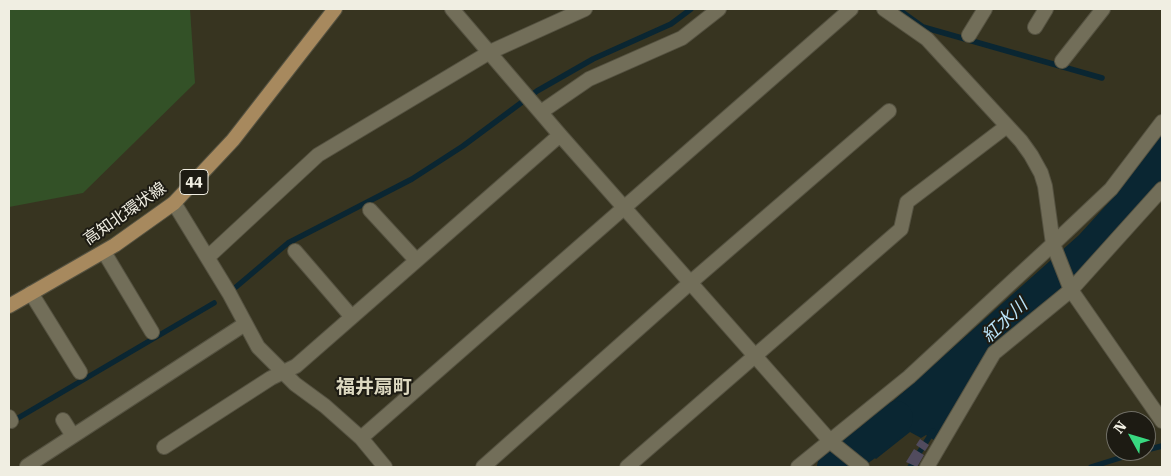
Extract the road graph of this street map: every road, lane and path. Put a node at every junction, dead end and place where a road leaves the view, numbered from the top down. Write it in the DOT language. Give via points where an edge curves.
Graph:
graph roads {
  1 [pos="335,9"];
  2 [pos="452,9"];
  3 [pos="585,9"];
  4 [pos="719,9"];
  5 [pos="850,9"];
  6 [pos="884,9"];
  7 [pos="985,9"];
  8 [pos="1046,9"];
  9 [pos="1103,9"];
  10 [pos="1035,27"];
  11 [pos="969,35"];
  12 [pos="490,52"];
  13 [pos="1062,61"];
  14 [pos="538,109"];
  15 [pos="889,111"];
  16 [pos="1162,122"];
  17 [pos="1007,126"];
  18 [pos="560,135"];
  19 [pos="1162,189"];
  20 [pos="174,203"];
  21 [pos="624,206"];
  22 [pos="370,210"];
  23 [pos="1055,248"];
  24 [pos="296,251"];
  25 [pos="104,252"];
  26 [pos="208,258"];
  27 [pos="416,260"];
  28 [pos="691,282"];
  29 [pos="1070,286"];
  30 [pos="31,293"];
  31 [pos="9,306"];
  32 [pos="351,316"];
  33 [pos="245,324"];
  34 [pos="152,332"];
  35 [pos="756,356"];
  36 [pos="80,372"];
  37 [pos="283,373"];
  38 [pos="63,420"];
  39 [pos="1162,422"];
  40 [pos="73,436"];
  41 [pos="361,438"];
  42 [pos="834,444"];
  43 [pos="164,447"];
  44 [pos="27,466"];
  45 [pos="385,467"];
  46 [pos="483,467"];
  47 [pos="627,467"];
  48 [pos="798,467"];
  49 [pos="862,467"];
  50 [pos="927,467"];
  1 -- 20 [label="main road, 高知北環状線 / 44" via="233,140"];
  2 -- 12 [label="street"];
  3 -- 12 [label="street"];
  4 -- 14 [label="street" via="682,38 589,79"];
  5 -- 21 [label="street"];
  6 -- 17 [label="street" via="927,39"];
  7 -- 11 [label="street"];
  8 -- 10 [label="street"];
  9 -- 13 [label="street"];
  12 -- 14 [label="street"];
  12 -- 26 [label="street" via="318,155"];
  14 -- 18 [label="street"];
  15 -- 28 [label="street"];
  16 -- 23 [label="street" via="1111,189"];
  17 -- 23 [label="street" via="1021,141 1041,173"];
  17 -- 35 [label="street" via="907,202 901,229"];
  18 -- 21 [label="street"];
  18 -- 27 [label="street"];
  19 -- 29 [label="street"];
  20 -- 25 [label="main road, 高知北環状線 / 44"];
  20 -- 26 [label="street"];
  21 -- 28 [label="street"];
  21 -- 41 [label="street"];
  22 -- 27 [label="street"];
  23 -- 29 [label="street"];
  23 -- 42 [label="street"];
  24 -- 32 [label="street"];
  25 -- 30 [label="main road, 高知北環状線 / 44"];
  25 -- 34 [label="street"];
  26 -- 33 [label="street"];
  27 -- 32 [label="street"];
  28 -- 35 [label="street"];
  28 -- 46 [label="street"];
  29 -- 39 [label="street"];
  29 -- 50 [label="street" via="994,353"];
  30 -- 31 [label="main road, 高知北環状線 / 44"];
  30 -- 36 [label="street"];
  32 -- 37 [label="street" via="296,366"];
  33 -- 37 [label="street" via="258,347"];
  33 -- 40 [label="street"];
  35 -- 42 [label="street"];
  35 -- 47 [label="street"];
  37 -- 41 [label="street"];
  37 -- 43 [label="street"];
  38 -- 40 [label="street"];
  40 -- 44 [label="street"];
  41 -- 45 [label="street"];
  42 -- 48 [label="street"];
  42 -- 49 [label="street"];
}
